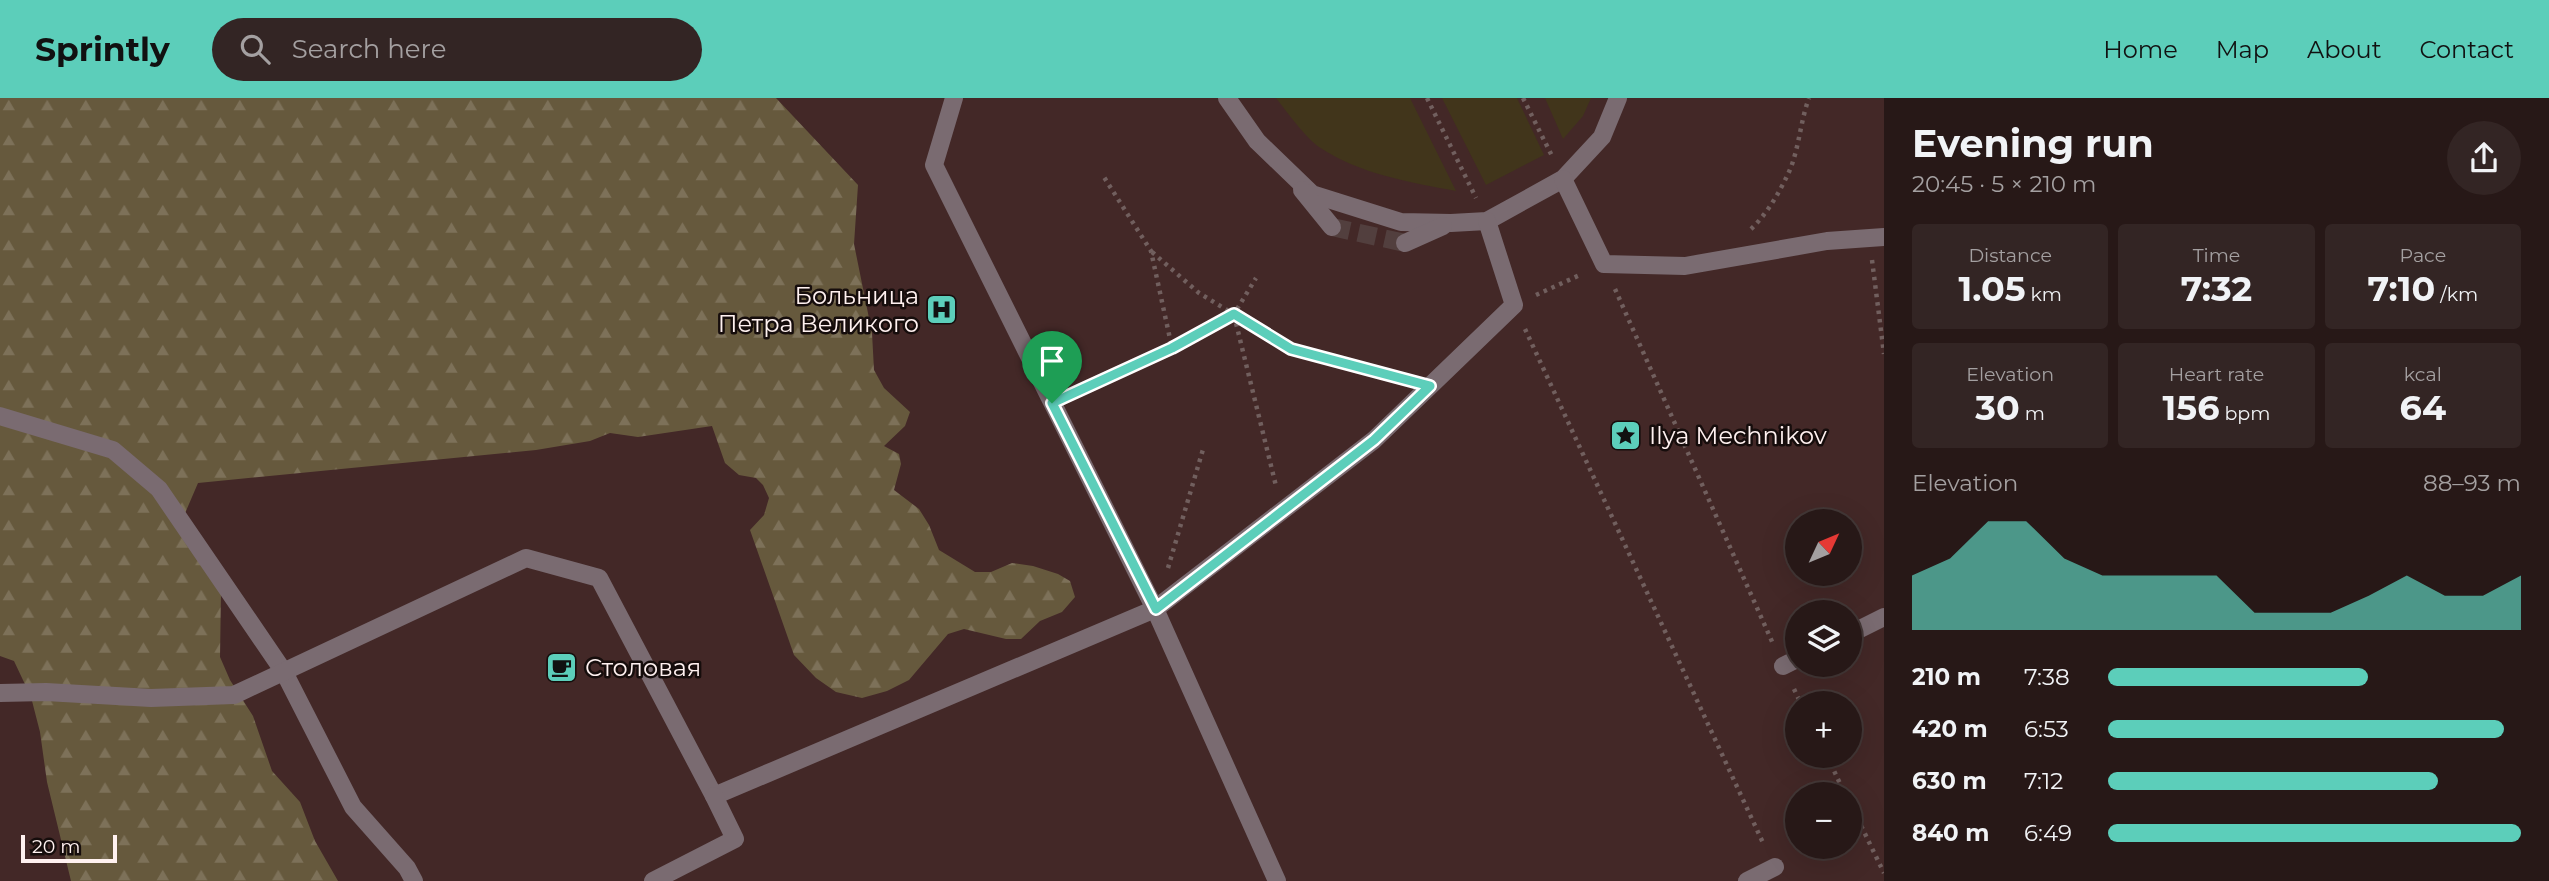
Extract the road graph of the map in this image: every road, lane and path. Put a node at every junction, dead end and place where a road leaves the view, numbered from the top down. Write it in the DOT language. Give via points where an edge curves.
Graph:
graph roads {
  1 [pos="954,98"];
  2 [pos="1227,98"];
  3 [pos="1427,98"];
  4 [pos="1524,98"];
  5 [pos="1618,98"];
  6 [pos="1809,98"];
  7 [pos="1285,168"];
  8 [pos="1102,174"];
  9 [pos="1563,179"];
  10 [pos="1487,221"];
  11 [pos="1451,223"];
  12 [pos="1332,227"];
  13 [pos="1877,238"];
  14 [pos="1405,243"];
  15 [pos="1151,251"];
  16 [pos="1716,261"];
  17 [pos="1604,264"];
  18 [pos="1256,278"];
  19 [pos="1514,304"];
  20 [pos="1234,314"];
  21 [pos="1172,348"];
  22 [pos="1884,354"];
  23 [pos="1430,386"];
  24 [pos="1052,403"];
  25 [pos="0,416"];
  26 [pos="1204,446"];
  27 [pos="1282,512"];
  28 [pos="1156,609"];
  29 [pos="1884,617"];
  30 [pos="1862,628"];
  31 [pos="1785,652"];
  32 [pos="284,672"];
  33 [pos="0,693"];
  34 [pos="714,796"];
  35 [pos="1862,828"];
  36 [pos="1775,867"];
  37 [pos="1884,873"];
  38 [pos="414,881"];
  39 [pos="653,881"];
  40 [pos="1277,881"];
  41 [pos="1747,881"];
  1 -- 24 [label="lane" via="934,165"];
  2 -- 7 [label="lane" via="1257,142"];
  3 -- 10 [label="path"];
  4 -- 9 [label="path"];
  5 -- 9 [label="lane" via="1602,137"];
  6 -- 16 [label="path" via="1789,172 1763,218"];
  7 -- 11 [label="lane" via="1312,194 1401,222"];
  7 -- 12 [label="lane"];
  8 -- 15 [label="path"];
  9 -- 10 [label="lane"];
  9 -- 17 [label="lane"];
  10 -- 11 [label="lane"];
  10 -- 19 [label="lane"];
  11 -- 14 [label="lane"];
  13 -- 16 [label="lane" via="1827,241"];
  13 -- 22 [label="path"];
  15 -- 20 [label="path" via="1199,293"];
  15 -- 21 [label="path"];
  16 -- 17 [label="lane" via="1685,267"];
  17 -- 19 [label="path"];
  17 -- 31 [label="path"];
  18 -- 20 [label="path"];
  19 -- 23 [label="lane"];
  19 -- 36 [label="path"];
  20 -- 21 [label="path"];
  20 -- 23 [label="path" via="1291,349"];
  20 -- 27 [label="path"];
  21 -- 24 [label="path"];
  23 -- 27 [label="lane" via="1374,440"];
  24 -- 28 [label="lane"];
  25 -- 32 [label="lane" via="113,450 159,489"];
  26 -- 28 [label="path"];
  27 -- 28 [label="lane"];
  28 -- 34 [label="lane"];
  28 -- 40 [label="lane"];
  29 -- 30 [label="lane"];
  32 -- 33 [label="lane" via="234,695 150,698"];
  32 -- 34 [label="lane" via="526,558 599,578"];
  32 -- 38 [label="lane" via="353,807"];
  34 -- 39 [label="lane" via="735,839"];
  35 -- 37 [label="path"];
  36 -- 41 [label="lane"];
}
